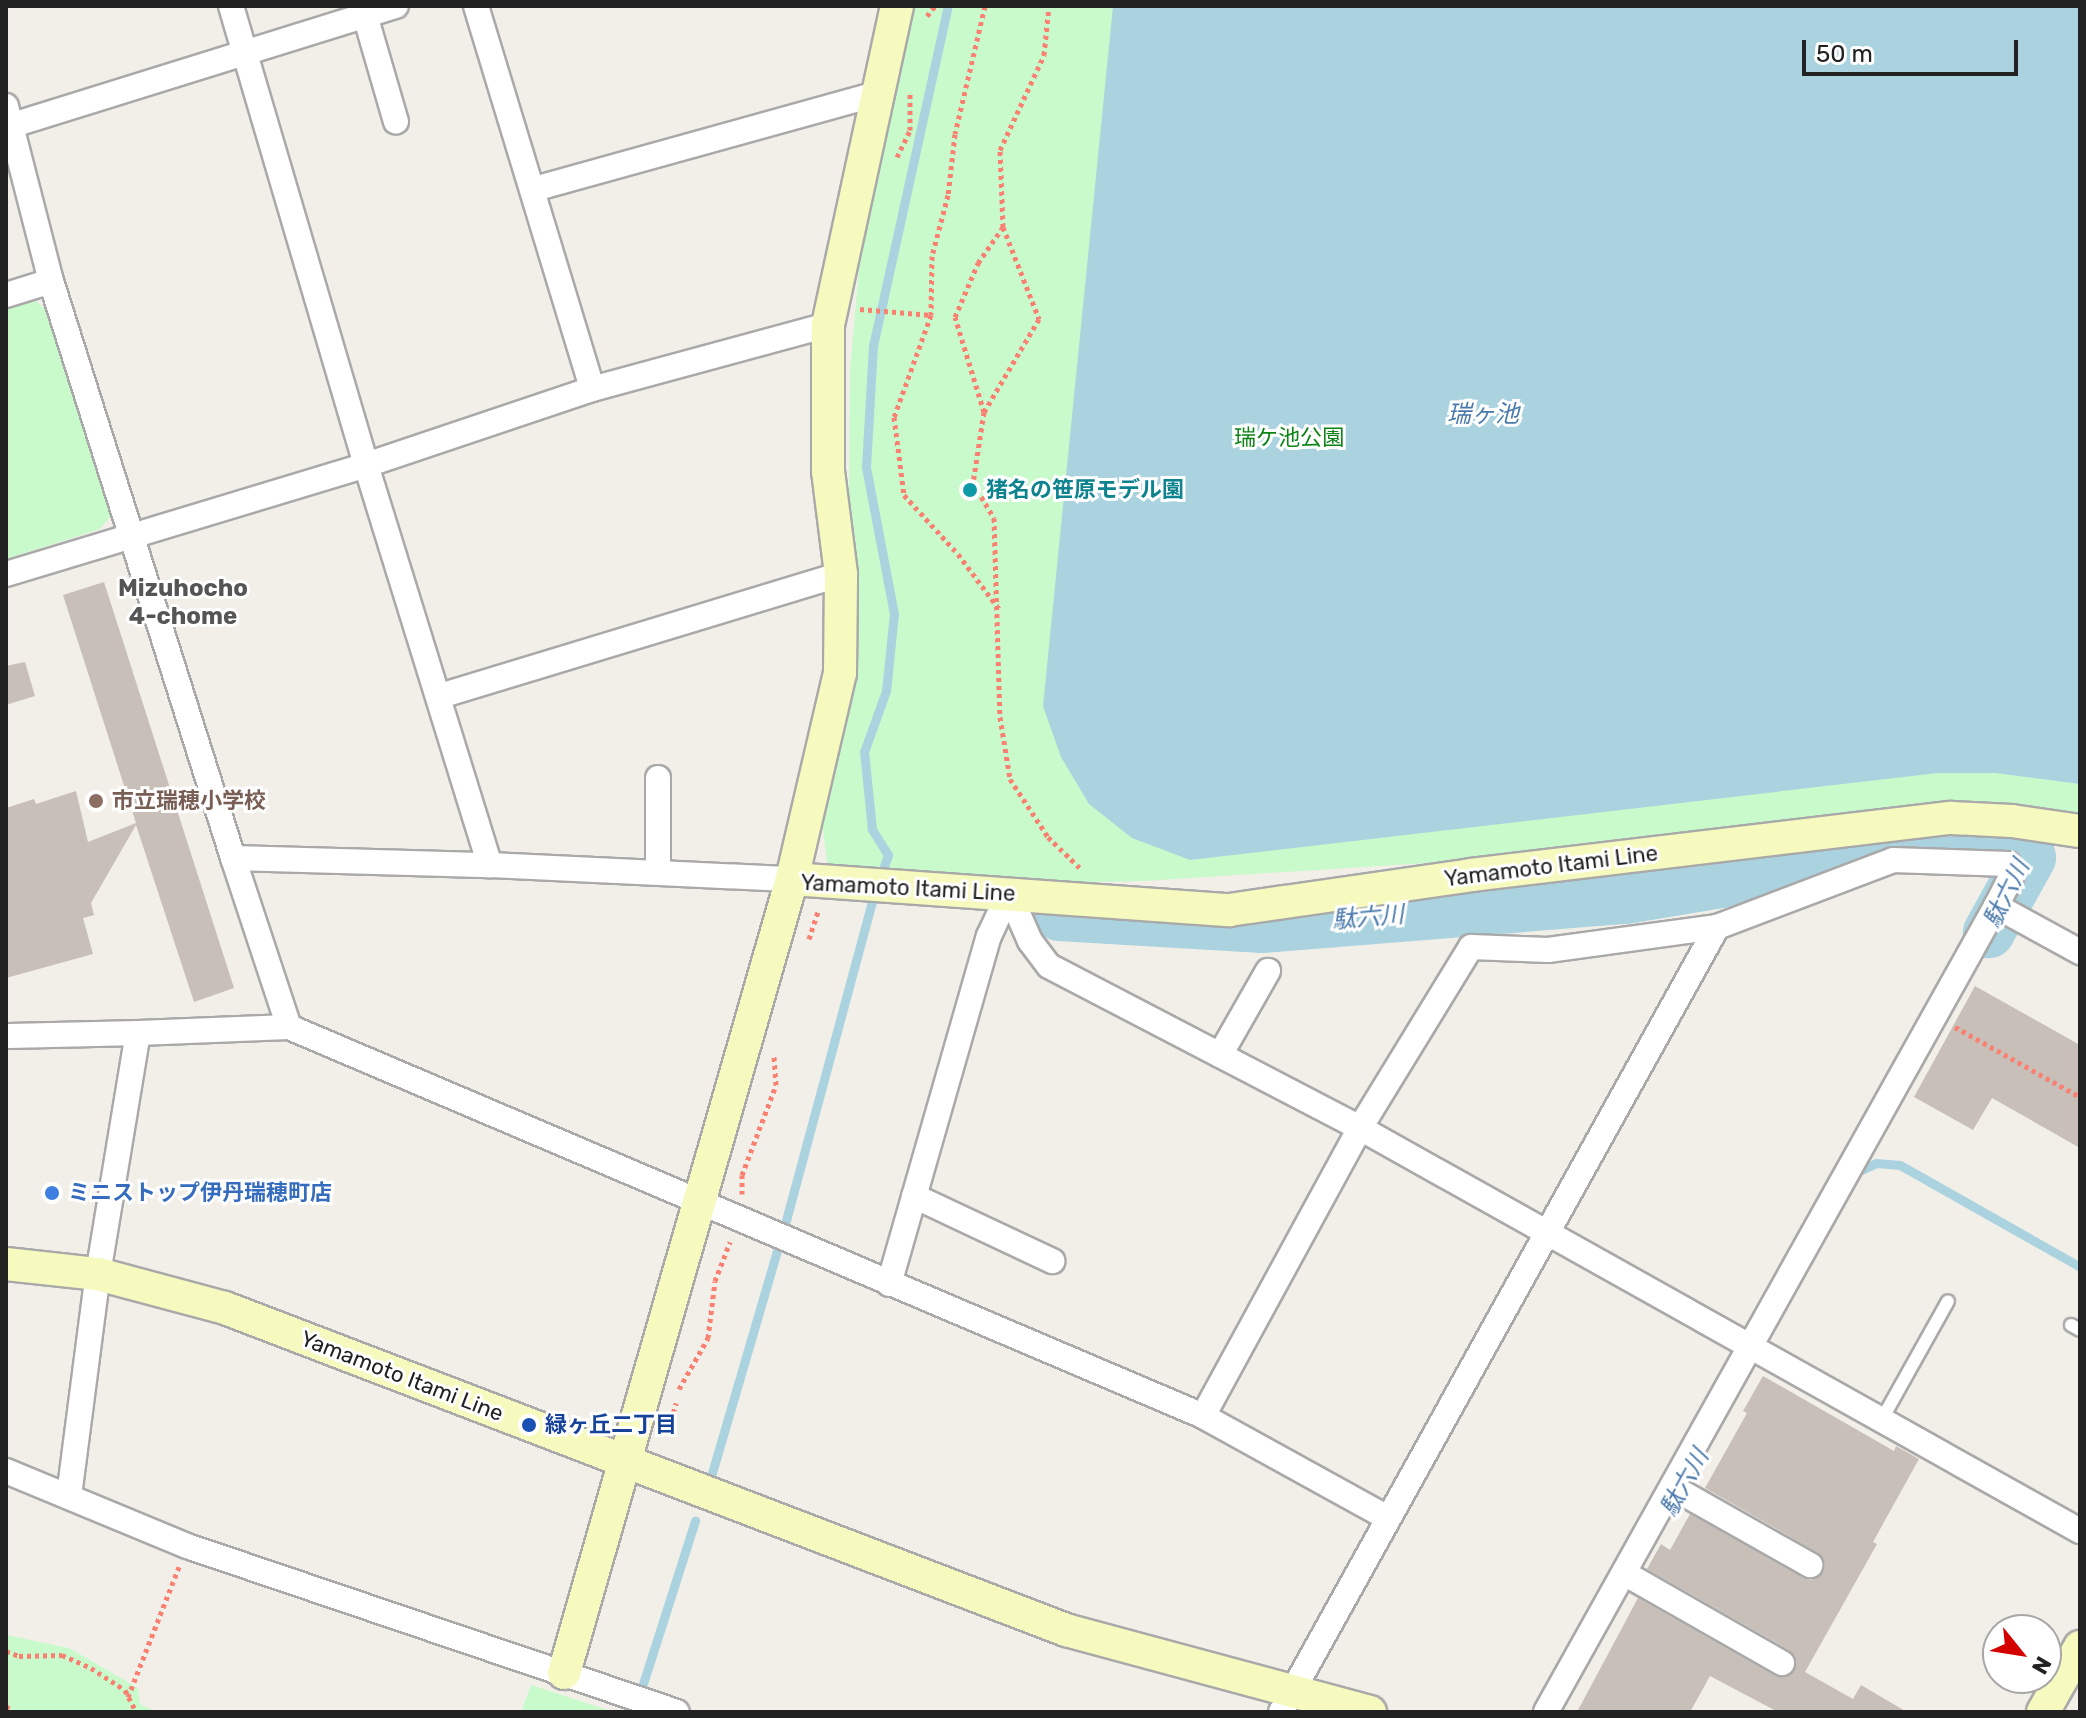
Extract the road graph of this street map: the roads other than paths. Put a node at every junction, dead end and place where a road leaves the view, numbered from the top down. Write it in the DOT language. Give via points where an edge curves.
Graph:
graph roads {
  1 [pos="231,6"];
  2 [pos="396,6"];
  3 [pos="476,6"];
  4 [pos="897,6"];
  5 [pos="365,15"];
  6 [pos="246,52"];
  7 [pos="876,94"];
  8 [pos="10,115"];
  9 [pos="396,122"];
  10 [pos="534,189"];
  11 [pos="51,281"];
  12 [pos="6,295"];
  13 [pos="828,325"];
  14 [pos="592,389"];
  15 [pos="366,465"];
  16 [pos="132,538"];
  17 [pos="6,574"];
  18 [pos="841,574"];
  19 [pos="440,696"];
  20 [pos="658,778"];
  21 [pos="2080,831"];
  22 [pos="233,858"];
  23 [pos="490,865"];
  24 [pos="658,872"];
  25 [pos="792,879"];
  26 [pos="1009,893"];
  27 [pos="2000,908"];
  28 [pos="1717,927"];
  29 [pos="2080,952"];
  30 [pos="1268,971"];
  31 [pos="289,1027"];
  32 [pos="138,1033"];
  33 [pos="6,1036"];
  34 [pos="1220,1055"];
  35 [pos="1360,1128"];
  36 [pos="914,1196"];
  37 [pos="700,1202"];
  38 [pos="1546,1233"];
  39 [pos="1052,1261"];
  40 [pos="6,1264"];
  41 [pos="98,1274"];
  42 [pos="889,1284"];
  43 [pos="1948,1301"];
  44 [pos="1756,1351"];
  45 [pos="1203,1416"];
  46 [pos="1881,1421"];
  47 [pos="623,1462"];
  48 [pos="6,1471"];
  49 [pos="1672,1487"];
  50 [pos="69,1496"];
  51 [pos="1388,1518"];
  52 [pos="2080,1531"];
  53 [pos="1810,1565"];
  54 [pos="1631,1577"];
  55 [pos="2080,1647"];
  56 [pos="1782,1663"];
  57 [pos="564,1673"];
  58 [pos="1287,1702"];
  59 [pos="677,1712"];
  60 [pos="1370,1712"];
  61 [pos="1546,1712"];
  62 [pos="2043,1712"];
  1 -- 6 [label="street"];
  2 -- 5 [label="street"];
  3 -- 10 [label="street"];
  4 -- 7 [label="main road"];
  5 -- 6 [label="street"];
  5 -- 9 [label="street"];
  6 -- 8 [label="street"];
  6 -- 15 [label="street"];
  7 -- 10 [label="street"];
  7 -- 13 [label="main road"];
  8 -- 11 [label="street"];
  10 -- 14 [label="street"];
  11 -- 12 [label="street"];
  11 -- 16 [label="street"];
  13 -- 14 [label="street"];
  13 -- 18 [label="main road" via="828,471"];
  14 -- 15 [label="street"];
  15 -- 16 [label="street"];
  15 -- 19 [label="street"];
  16 -- 17 [label="street"];
  16 -- 22 [label="street"];
  18 -- 19 [label="street"];
  18 -- 25 [label="main road" via="840,673"];
  19 -- 23 [label="street"];
  20 -- 24 [label="street"];
  21 -- 26 [label="main road, Yamamoto Itami Line" via="1952,818 1471,875 1229,910"];
  22 -- 23 [label="street"];
  22 -- 31 [label="street"];
  23 -- 24 [label="street"];
  24 -- 25 [label="street"];
  25 -- 26 [label="main road, Yamamoto Itami Line"];
  25 -- 37 [label="main road, Yamamoto Itami Line"];
  26 -- 34 [label="street" via="1030,941 1049,966"];
  26 -- 36 [label="street" via="989,936"];
  27 -- 28 [label="street" via="2012,875 2008,864 1893,860"];
  27 -- 29 [label="street"];
  27 -- 44 [label="street"];
  28 -- 35 [label="street" via="1548,950 1471,947"];
  28 -- 38 [label="street"];
  30 -- 34 [label="street"];
  31 -- 32 [label="street"];
  31 -- 37 [label="street"];
  32 -- 33 [label="street"];
  32 -- 41 [label="street"];
  34 -- 35 [label="street"];
  35 -- 38 [label="street"];
  35 -- 45 [label="street"];
  36 -- 39 [label="street"];
  36 -- 42 [label="street"];
  37 -- 42 [label="street"];
  37 -- 47 [label="main road, Yamamoto Itami Line"];
  38 -- 44 [label="street"];
  38 -- 51 [label="street"];
  40 -- 41 [label="main road, Yamamoto Itami Line"];
  41 -- 47 [label="main road, Yamamoto Itami Line" via="225,1308"];
  41 -- 50 [label="street"];
  42 -- 45 [label="street"];
  43 -- 46 [label="lane"];
  44 -- 46 [label="street"];
  44 -- 49 [label="street"];
  45 -- 51 [label="street"];
  46 -- 52 [label="street"];
  47 -- 57 [label="main road"];
  47 -- 58 [label="main road" via="1066,1630"];
  48 -- 50 [label="street"];
  49 -- 53 [label="street"];
  49 -- 54 [label="street"];
  50 -- 57 [label="street" via="187,1546"];
  51 -- 58 [label="street"];
  54 -- 56 [label="street"];
  54 -- 61 [label="street"];
  55 -- 62 [label="main road"];
  57 -- 59 [label="street"];
  58 -- 60 [label="main road"];
}
